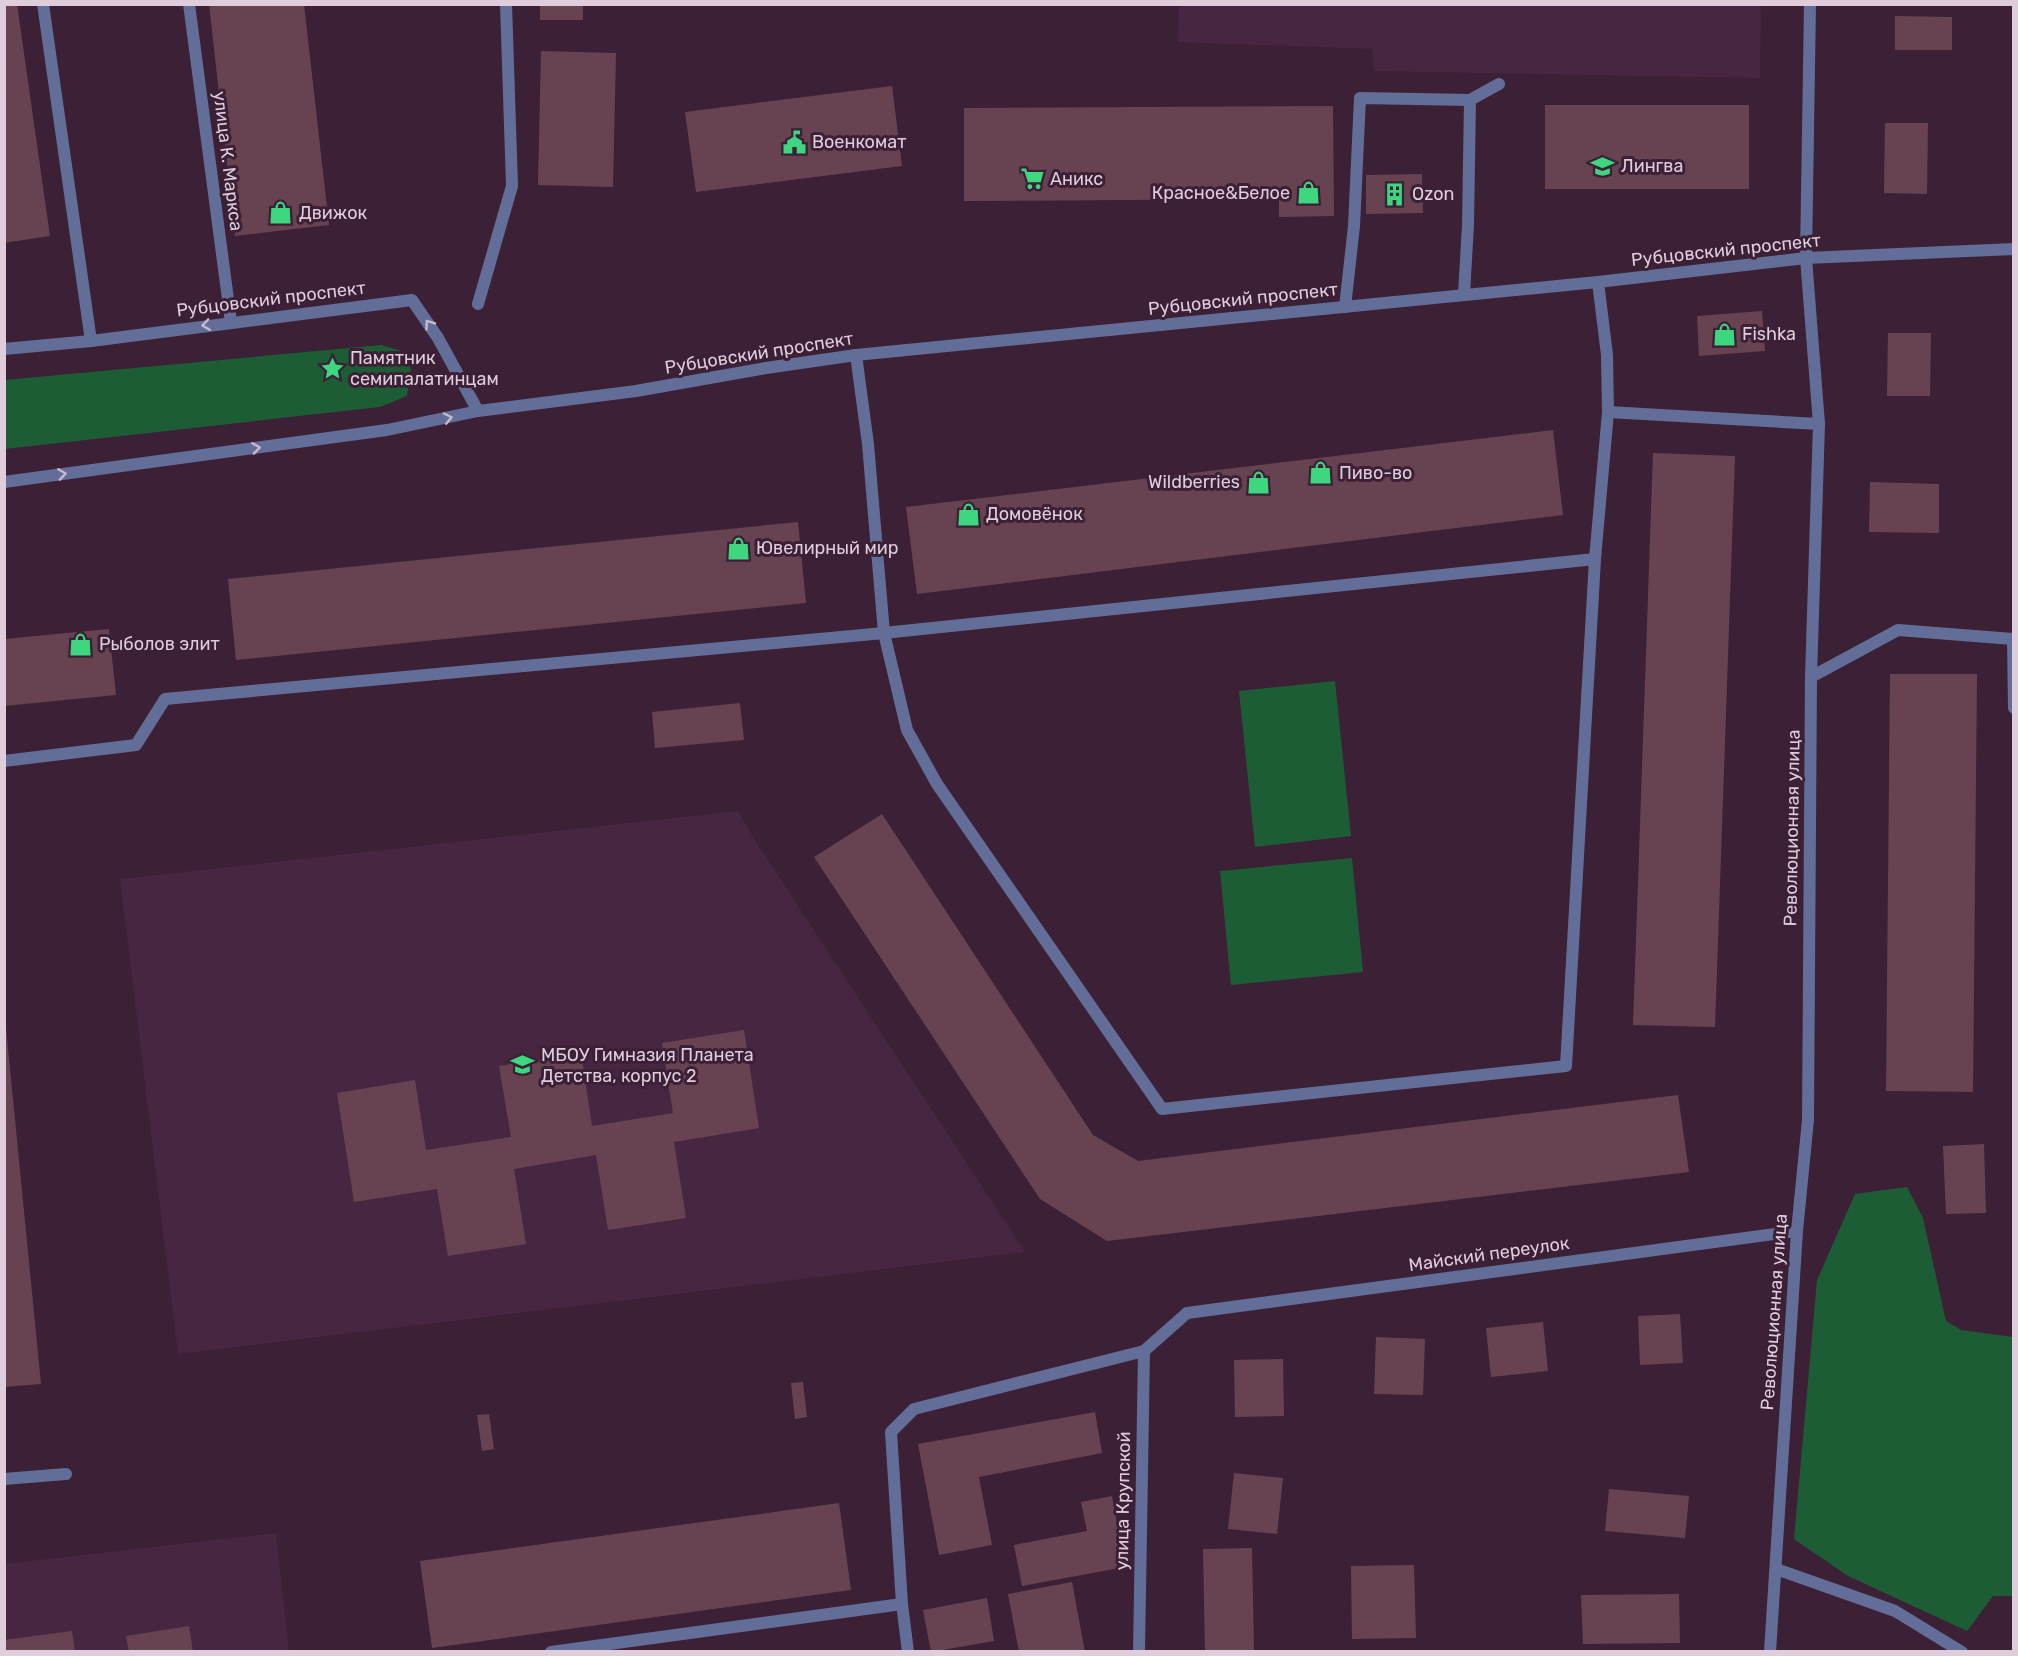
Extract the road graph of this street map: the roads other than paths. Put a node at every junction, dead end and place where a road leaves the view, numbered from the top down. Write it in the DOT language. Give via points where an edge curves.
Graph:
graph roads {
  1 [pos="44,4"];
  2 [pos="189,4"];
  3 [pos="506,4"];
  4 [pos="1810,4"];
  5 [pos="1499,84"];
  6 [pos="1470,100"];
  7 [pos="2013,249"];
  8 [pos="1806,258"];
  9 [pos="1598,282"];
  10 [pos="1464,294"];
  11 [pos="478,304"];
  12 [pos="1345,307"];
  13 [pos="231,322"];
  14 [pos="91,341"];
  15 [pos="4,349"];
  16 [pos="856,355"];
  17 [pos="478,411"];
  18 [pos="1608,412"];
  19 [pos="1819,424"];
  20 [pos="4,482"];
  21 [pos="1595,560"];
  22 [pos="884,633"];
  23 [pos="1812,677"];
  24 [pos="2013,708"];
  25 [pos="4,761"];
  26 [pos="1797,1231"];
  27 [pos="1144,1350"];
  28 [pos="66,1474"];
  29 [pos="4,1479"];
  30 [pos="1776,1569"];
  31 [pos="902,1604"];
  32 [pos="551,1652"];
  33 [pos="908,1652"];
  34 [pos="1139,1652"];
  35 [pos="1770,1652"];
  36 [pos="1962,1652"];
  1 -- 14 [label="street"];
  2 -- 13 [label="street, улица К. Маркса"];
  3 -- 11 [label="street" via="512,186"];
  4 -- 8 [label="street, Революционная улица"];
  5 -- 6 [label="street"];
  6 -- 10 [label="street"];
  6 -- 12 [label="street" via="1360,98 1354,226"];
  7 -- 8 [label="street, Рубцовский проспект"];
  8 -- 9 [label="street, Рубцовский проспект"];
  8 -- 19 [label="street, Революционная улица"];
  9 -- 10 [label="street, Рубцовский проспект"];
  9 -- 18 [label="street" via="1607,355"];
  10 -- 12 [label="street, Рубцовский проспект"];
  12 -- 16 [label="street, Рубцовский проспект"];
  13 -- 14 [label="street, Рубцовский проспект, one-way"];
  17 -- 13 [label="street, Рубцовский проспект, one-way" via="412,300"];
  14 -- 15 [label="street, Рубцовский проспект"];
  16 -- 17 [label="street, Рубцовский проспект" via="636,391"];
  16 -- 22 [label="street" via="868,444"];
  20 -- 17 [label="street, Рубцовский проспект, one-way" via="387,430"];
  18 -- 19 [label="street"];
  18 -- 21 [label="street"];
  19 -- 23 [label="street, Революционная улица"];
  21 -- 22 [label="street"];
  21 -- 22 [label="street" via="1566,1066 1174,1108 1162,1109 937,784 906,730"];
  22 -- 25 [label="street" via="165,699 136,745"];
  23 -- 24 [label="street" via="1898,630 2013,639"];
  23 -- 26 [label="street, Революционная улица" via="1808,1120"];
  26 -- 27 [label="street, Майский переулок" via="1186,1313"];
  26 -- 30 [label="street, Революционная улица"];
  27 -- 31 [label="street" via="914,1409 891,1432"];
  27 -- 34 [label="street, улица Крупской"];
  28 -- 29 [label="street"];
  30 -- 35 [label="street, Революционная улица"];
  30 -- 36 [label="street" via="1895,1611"];
  31 -- 32 [label="street"];
  31 -- 33 [label="street"];
}
